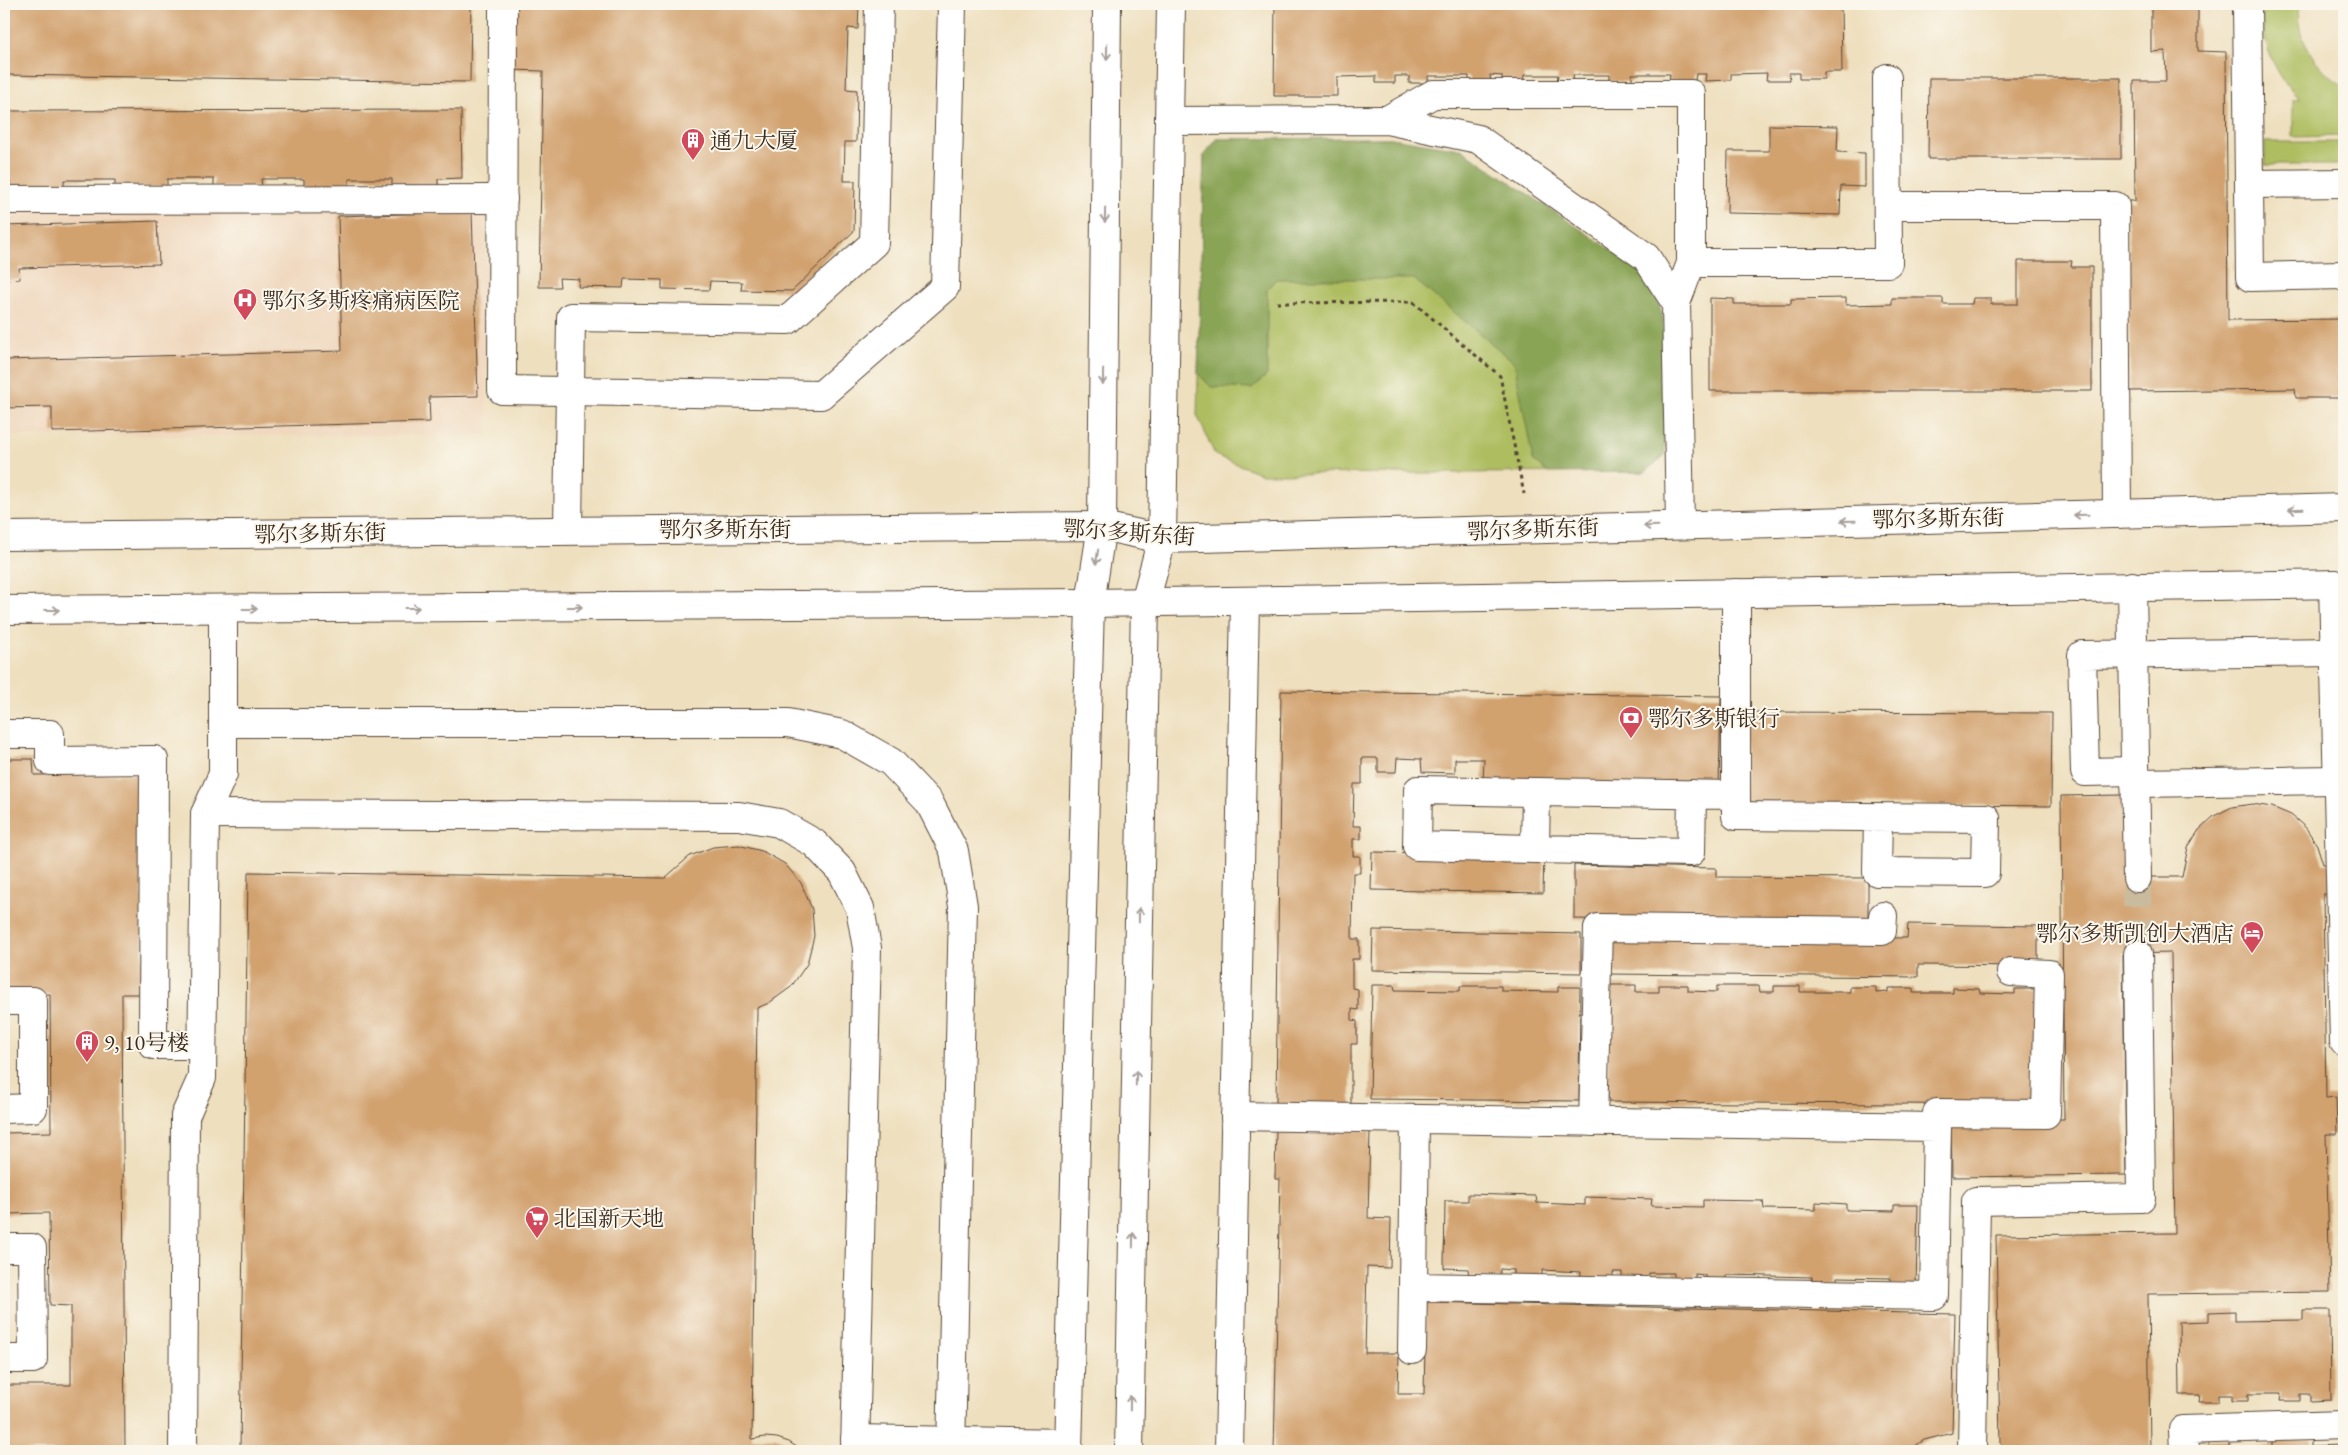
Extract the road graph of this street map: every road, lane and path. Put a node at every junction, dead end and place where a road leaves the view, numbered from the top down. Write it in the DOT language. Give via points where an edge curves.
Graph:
graph roads {
  1 [pos="504,4"];
  2 [pos="879,4"];
  3 [pos="952,4"];
  4 [pos="1107,4"];
  5 [pos="1171,4"];
  6 [pos="2247,4"];
  7 [pos="1887,78"];
  8 [pos="1387,120"];
  9 [pos="1169,121"];
  10 [pos="2344,183"];
  11 [pos="2249,184"];
  12 [pos="503,199"];
  13 [pos="4,200"];
  14 [pos="1888,206"];
  15 [pos="1691,263"];
  16 [pos="2344,276"];
  17 [pos="1277,303"];
  18 [pos="1676,303"];
  19 [pos="570,391"];
  20 [pos="2344,508"];
  21 [pos="2117,514"];
  22 [pos="1680,525"];
  23 [pos="1102,526"];
  24 [pos="1531,529"];
  25 [pos="568,530"];
  26 [pos="4,536"];
  27 [pos="1162,539"];
  28 [pos="2339,584"];
  29 [pos="2132,586"];
  30 [pos="1736,593"];
  31 [pos="1245,601"];
  32 [pos="1145,602"];
  33 [pos="1090,603"];
  34 [pos="223,609"];
  35 [pos="4,610"];
  36 [pos="2335,652"];
  37 [pos="2133,654"];
  38 [pos="2340,712"];
  39 [pos="224,724"];
  40 [pos="4,734"];
  41 [pos="2135,777"];
  42 [pos="2338,780"];
  43 [pos="1536,792"];
  44 [pos="1692,794"];
  45 [pos="1736,795"];
  46 [pos="205,814"];
  47 [pos="1878,817"];
  48 [pos="1535,848"];
  49 [pos="2137,878"];
  50 [pos="1882,916"];
  51 [pos="2138,954"];
  52 [pos="2011,972"];
  53 [pos="4,1001"];
  54 [pos="2344,1042"];
  55 [pos="202,1044"];
  56 [pos="4,1108"];
  57 [pos="1235,1116"];
  58 [pos="1415,1119"];
  59 [pos="1593,1122"];
  60 [pos="1937,1128"];
  61 [pos="4,1248"];
  62 [pos="1413,1287"];
  63 [pos="1412,1350"];
  64 [pos="4,1359"];
  65 [pos="2344,1425"];
  66 [pos="855,1445"];
  67 [pos="951,1446"];
  68 [pos="1068,1447"];
  69 [pos="183,1451"];
  70 [pos="1129,1451"];
  71 [pos="1229,1451"];
  72 [pos="1972,1451"];
  73 [pos="2184,1451"];
  1 -- 12 [label="main road"];
  2 -- 19 [label="main road" via="874,243 788,320 571,317"];
  3 -- 19 [label="main road" via="945,287 821,395"];
  4 -- 23 [label="main road, one-way"];
  5 -- 9 [label="main road"];
  6 -- 11 [label="main road"];
  7 -- 14 [label="main road"];
  8 -- 9 [label="main road"];
  8 -- 15 [label="main road" via="1433,94 1691,94"];
  8 -- 18 [label="main road" via="1478,139 1646,257"];
  9 -- 27 [label="main road"];
  10 -- 11 [label="main road"];
  11 -- 16 [label="main road" via="2250,277"];
  12 -- 13 [label="main road"];
  12 -- 19 [label="main road" via="502,390"];
  14 -- 15 [label="main road" via="1888,263"];
  14 -- 21 [label="main road" via="2115,206"];
  15 -- 18 [label="main road"];
  17 -- 24 [label="path" via="1413,302 1500,376"];
  18 -- 22 [label="main road"];
  19 -- 25 [label="main road"];
  20 -- 21 [label="main road, 鄂尔多斯东街, one-way"];
  21 -- 22 [label="main road, 鄂尔多斯东街, one-way"];
  22 -- 24 [label="main road, 鄂尔多斯东街, one-way"];
  23 -- 25 [label="main road, 鄂尔多斯东街"];
  23 -- 27 [label="main road, 鄂尔多斯东街"];
  23 -- 33 [label="main road, one-way"];
  24 -- 27 [label="main road, 鄂尔多斯东街"];
  25 -- 26 [label="main road, 鄂尔多斯东街"];
  27 -- 32 [label="main road"];
  28 -- 29 [label="main road"];
  28 -- 36 [label="main road"];
  29 -- 30 [label="main road"];
  29 -- 37 [label="main road"];
  30 -- 31 [label="main road"];
  30 -- 45 [label="main road"];
  31 -- 32 [label="main road"];
  31 -- 57 [label="main road"];
  32 -- 33 [label="main road"];
  70 -- 32 [label="main road, one-way"];
  34 -- 33 [label="main road, one-way"];
  33 -- 68 [label="main road"];
  35 -- 34 [label="main road, one-way"];
  34 -- 39 [label="main road"];
  36 -- 37 [label="main road"];
  36 -- 38 [label="main road"];
  37 -- 41 [label="main road"];
  37 -- 41 [label="main road" via="2082,655 2085,772"];
  38 -- 42 [label="main road"];
  39 -- 46 [label="main road" via="223,774"];
  39 -- 67 [label="main road" via="788,723 842,734 890,762 929,802 950,843 963,906"];
  40 -- 55 [label="main road" via="50,734 50,761 154,760 153,1045"];
  41 -- 42 [label="main road"];
  41 -- 49 [label="main road"];
  42 -- 54 [label="main road"];
  43 -- 44 [label="main road"];
  43 -- 48 [label="main road"];
  43 -- 48 [label="main road" via="1418,790 1417,846"];
  44 -- 45 [label="main road"];
  44 -- 48 [label="main road" via="1692,852"];
  45 -- 47 [label="main road" via="1736,816"];
  46 -- 55 [label="main road"];
  46 -- 66 [label="main road" via="739,816 779,824 814,843 842,872 857,901 867,948"];
  50 -- 59 [label="main road" via="1882,931 1598,928"];
  51 -- 72 [label="main road" via="2141,1198 1976,1201"];
  52 -- 60 [label="main road" via="2049,974 2046,1114 1937,1113"];
  53 -- 56 [label="main road" via="33,1001 33,1108"];
  55 -- 69 [label="main road" via="202,1078 185,1116"];
  57 -- 58 [label="main road"];
  57 -- 71 [label="main road"];
  58 -- 59 [label="main road"];
  58 -- 62 [label="main road"];
  59 -- 60 [label="main road"];
  60 -- 62 [label="main road" via="1934,1296"];
  61 -- 64 [label="main road" via="32,1248 33,1359"];
  62 -- 63 [label="main road"];
  65 -- 73 [label="main road" via="2183,1430"];
  66 -- 67 [label="main road"];
  67 -- 68 [label="main road"];
}
